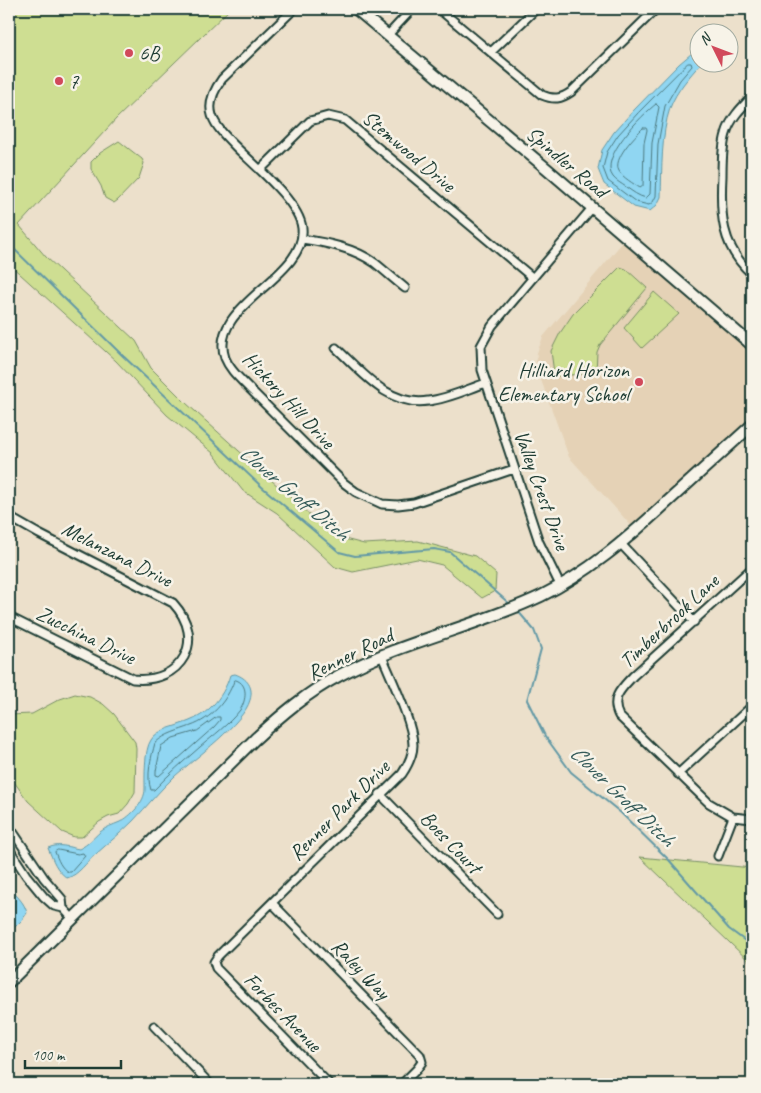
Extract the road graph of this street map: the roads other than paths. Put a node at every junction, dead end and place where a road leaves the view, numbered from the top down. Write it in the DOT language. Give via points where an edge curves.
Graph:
graph roads {
  1 [pos="294,9"];
  2 [pos="356,9"];
  3 [pos="412,9"];
  4 [pos="439,9"];
  5 [pos="536,9"];
  6 [pos="656,9"];
  7 [pos="749,9"];
  8 [pos="752,12"];
  9 [pos="388,35"];
  10 [pos="492,52"];
  11 [pos="752,97"];
  12 [pos="260,170"];
  13 [pos="592,208"];
  14 [pos="302,239"];
  15 [pos="752,274"];
  16 [pos="532,278"];
  17 [pos="405,288"];
  18 [pos="752,345"];
  19 [pos="336,348"];
  20 [pos="486,382"];
  21 [pos="752,425"];
  22 [pos="514,468"];
  23 [pos="9,517"];
  24 [pos="621,544"];
  25 [pos="752,568"];
  26 [pos="560,585"];
  27 [pos="9,617"];
  28 [pos="694,622"];
  29 [pos="190,640"];
  30 [pos="382,656"];
  31 [pos="752,706"];
  32 [pos="678,774"];
  33 [pos="380,794"];
  34 [pos="733,817"];
  35 [pos="752,819"];
  36 [pos="9,826"];
  37 [pos="9,849"];
  38 [pos="718,856"];
  39 [pos="272,903"];
  40 [pos="63,908"];
  41 [pos="497,914"];
  42 [pos="73,919"];
  43 [pos="214,962"];
  44 [pos="9,982"];
  45 [pos="154,1026"];
  46 [pos="324,1083"];
  47 [pos="210,1084"];
  48 [pos="402,1084"];
  1 -- 12 [label="street" via="222,79 211,105 215,124"];
  2 -- 9 [label="main road, Spindler Road"];
  3 -- 9 [label="street"];
  4 -- 10 [label="street"];
  5 -- 10 [label="street"];
  6 -- 10 [label="street" via="571,92 562,97 552,99 542,95"];
  7 -- 8 [label="street"];
  9 -- 13 [label="main road, Spindler Road"];
  11 -- 15 [label="street" via="738,111 726,134 720,208 729,243"];
  12 -- 14 [label="street" via="290,201 301,220"];
  12 -- 16 [label="street, Stemwood Drive" via="310,121 328,116 345,120"];
  13 -- 16 [label="street, Valley Crest Drive"];
  13 -- 18 [label="main road, Spindler Road"];
  14 -- 17 [label="street" via="348,249 374,262"];
  14 -- 22 [label="street, Hickory Hill Drive" via="292,260 246,304 226,332 223,344 225,357 237,376 344,483 382,504 414,503"];
  16 -- 20 [label="street, Valley Crest Drive" via="492,326 481,346"];
  19 -- 20 [label="street" via="383,391 406,400 430,401"];
  20 -- 22 [label="street, Valley Crest Drive"];
  21 -- 24 [label="main road, Renner Road"];
  22 -- 26 [label="street, Valley Crest Drive" via="539,542"];
  23 -- 29 [label="street, Melanzana Drive" via="173,603 183,613"];
  24 -- 26 [label="main road, Renner Road"];
  24 -- 28 [label="street"];
  25 -- 28 [label="street, Timberbrook Lane"];
  26 -- 30 [label="main road, Renner Road" via="506,611"];
  27 -- 29 [label="street, Zucchina Drive" via="133,679 155,678 176,668"];
  28 -- 32 [label="street, Timberbrook Lane" via="628,681 619,691 615,703 619,716"];
  30 -- 33 [label="street, Renner Park Drive" via="412,731 413,746 406,768"];
  30 -- 42 [label="main road, Renner Road" via="339,675 274,721"];
  31 -- 32 [label="street"];
  32 -- 34 [label="street" via="709,803"];
  33 -- 39 [label="street, Renner Park Drive"];
  33 -- 41 [label="street, Boes Court"];
  34 -- 35 [label="street"];
  34 -- 38 [label="street"];
  36 -- 40 [label="street" via="62,899"];
  37 -- 40 [label="street" via="44,897 54,906"];
  39 -- 43 [label="street, Renner Park Drive"];
  39 -- 48 [label="street, Raley Way" via="420,1056 422,1062"];
  40 -- 42 [label="street"];
  42 -- 44 [label="main road, Renner Road"];
  43 -- 46 [label="street, Forbes Avenue" via="216,968"];
  45 -- 47 [label="street"];
}
